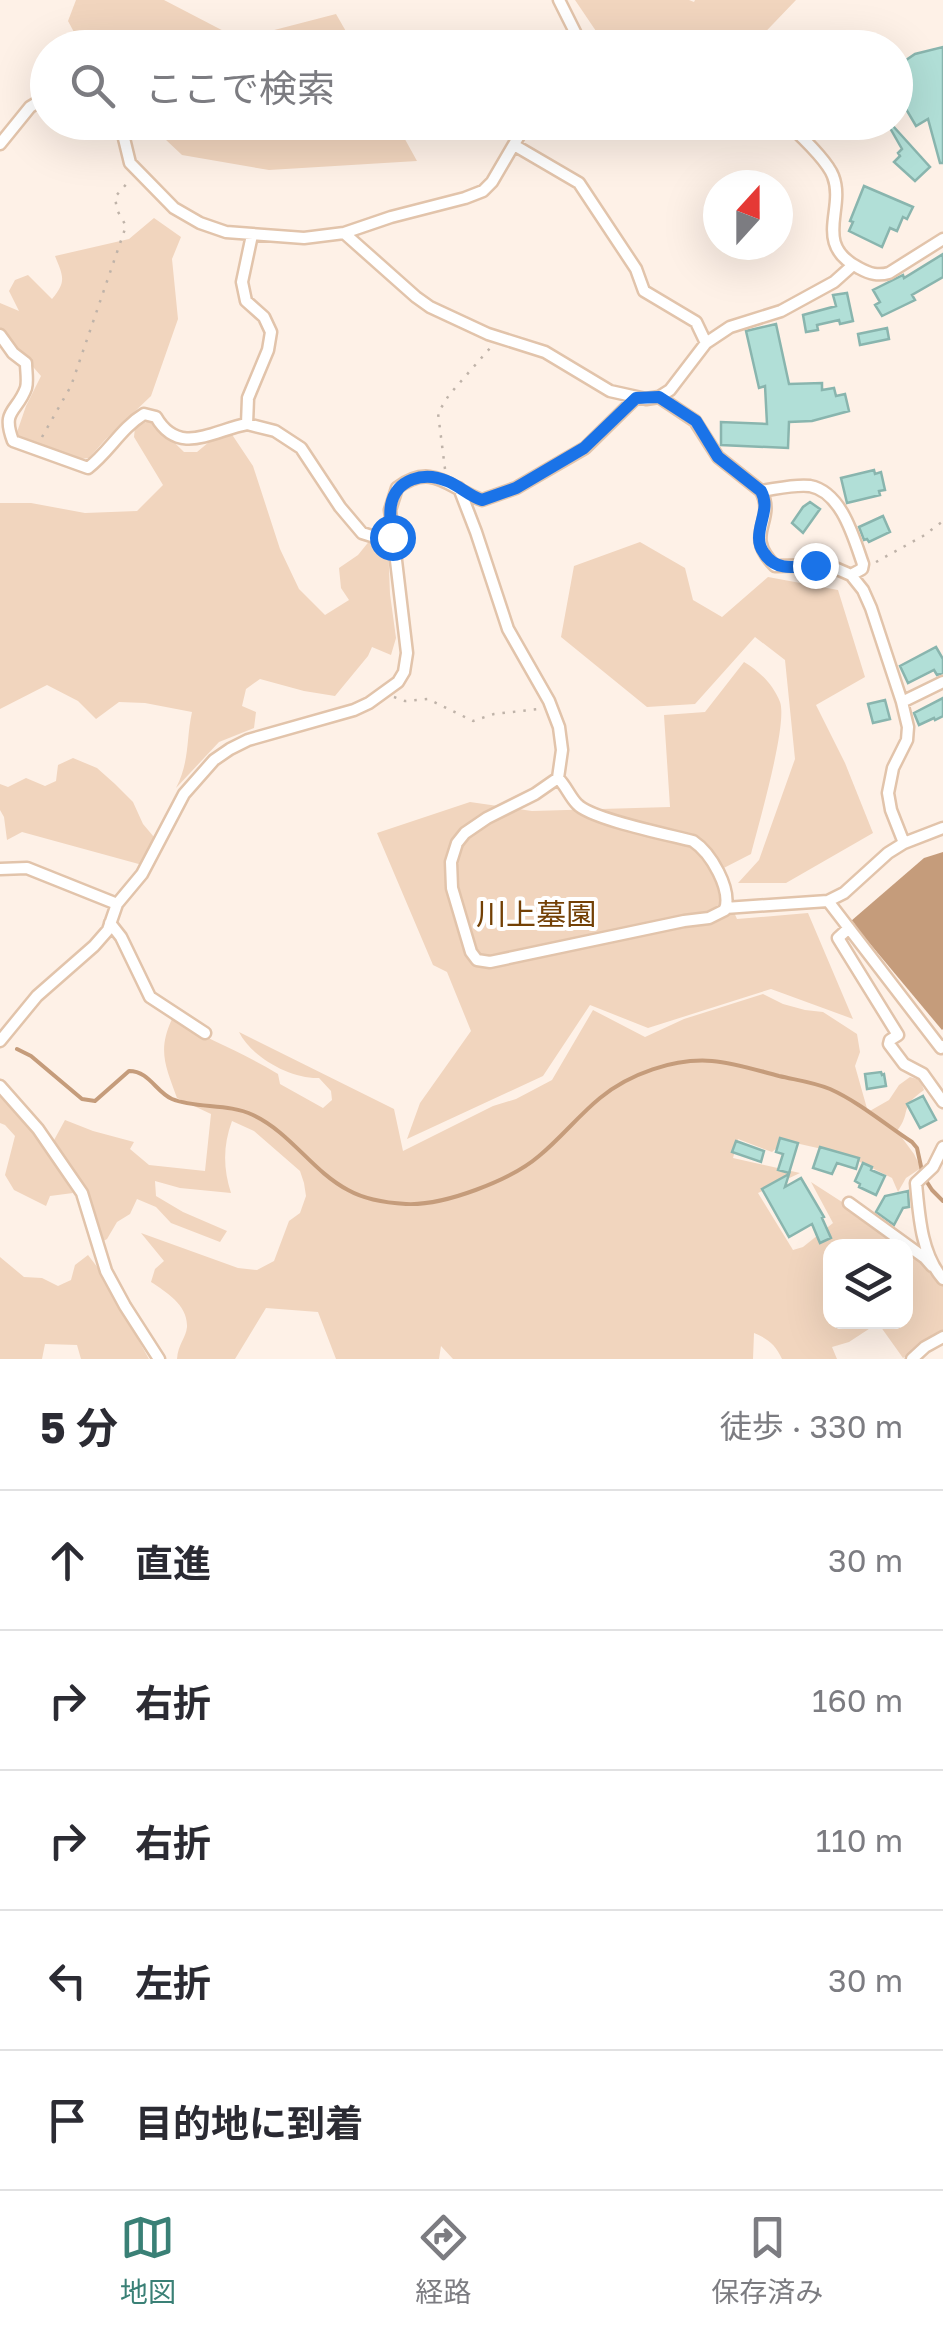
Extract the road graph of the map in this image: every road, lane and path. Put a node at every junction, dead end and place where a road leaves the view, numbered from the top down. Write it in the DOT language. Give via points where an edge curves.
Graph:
graph roads {
  1 [pos="559,0"];
  2 [pos="574,30"];
  3 [pos="30,107"];
  4 [pos="124,140"];
  5 [pos="517,140"];
  6 [pos="802,140"];
  7 [pos="0,144"];
  8 [pos="514,145"];
  9 [pos="138,172"];
  10 [pos="344,233"];
  11 [pos="252,236"];
  12 [pos="943,239"];
  13 [pos="853,266"];
  14 [pos="0,335"];
  15 [pos="498,338"];
  16 [pos="706,343"];
  17 [pos="659,397"];
  18 [pos="636,398"];
  19 [pos="248,424"];
  20 [pos="34,450"];
  21 [pos="446,480"];
  22 [pos="459,488"];
  23 [pos="761,491"];
  24 [pos="943,521"];
  25 [pos="392,537"];
  26 [pos="856,572"];
  27 [pos="943,682"];
  28 [pos="383,694"];
  29 [pos="902,702"];
  30 [pos="552,708"];
  31 [pos="558,778"];
  32 [pos="943,828"];
  33 [pos="904,843"];
  34 [pos="0,869"];
  35 [pos="828,901"];
  36 [pos="117,904"];
  37 [pos="726,908"];
  38 [pos="110,924"];
  39 [pos="848,928"];
  40 [pos="204,1033"];
  41 [pos="0,1041"];
  42 [pos="943,1046"];
  43 [pos="0,1086"];
  44 [pos="943,1102"];
  45 [pos="943,1147"];
  46 [pos="849,1203"];
  47 [pos="934,1269"];
  48 [pos="943,1279"];
  49 [pos="943,1337"];
  50 [pos="159,1359"];
  51 [pos="912,1359"];
  1 -- 2 [label="street"];
  3 -- 7 [label="street"];
  4 -- 9 [label="street"];
  5 -- 8 [label="street"];
  6 -- 13 [label="street" via="833,174 832,230"];
  8 -- 10 [label="street" via="478,194"];
  8 -- 16 [label="street" via="578,182 644,291 696,322"];
  9 -- 11 [label="street" via="200,223"];
  9 -- 20 [label="path" via="115,197 126,226 71,386"];
  10 -- 11 [label="street"];
  10 -- 15 [label="street" via="430,307"];
  11 -- 19 [label="street" via="242,282 246,301 271,332 248,398"];
  12 -- 13 [label="street" via="881,276"];
  13 -- 16 [label="street" via="781,311 730,327"];
  14 -- 20 [label="street" via="26,363 27,386 7,426 13,441"];
  15 -- 18 [label="street" via="545,352 610,391"];
  15 -- 21 [label="path" via="438,413"];
  16 -- 17 [label="street"];
  17 -- 18 [label="street"];
  17 -- 23 [label="street" via="696,421 718,457"];
  18 -- 22 [label="street" via="584,448 516,488 482,500"];
  19 -- 20 [label="street" via="184,439 144,414 88,468"];
  19 -- 25 [label="street" via="275,430 302,448 362,533"];
  21 -- 22 [label="street"];
  21 -- 25 [label="street" via="419,477 397,488"];
  22 -- 30 [label="street" via="508,629"];
  23 -- 26 [label="street" via="821,491 847,517 864,564"];
  23 -- 26 [label="street" via="766,509 760,548 775,566"];
  24 -- 26 [label="path"];
  25 -- 28 [label="street" via="407,653 404,672"];
  26 -- 29 [label="street"];
  27 -- 29 [label="street"];
  28 -- 30 [label="path" via="428,700 473,721"];
  28 -- 36 [label="street" via="222,754 184,794 142,874"];
  29 -- 33 [label="street" via="907,740 888,793"];
  30 -- 31 [label="street" via="562,742"];
  31 -- 37 [label="street" via="586,811 700,846 722,884"];
  31 -- 37 [label="street" via="487,818 457,844 452,888 478,960 708,918"];
  32 -- 33 [label="street"];
  33 -- 35 [label="street"];
  34 -- 36 [label="street" via="28,868"];
  35 -- 37 [label="street"];
  35 -- 39 [label="street"];
  36 -- 38 [label="street"];
  38 -- 40 [label="street" via="150,998"];
  38 -- 41 [label="street"];
  39 -- 42 [label="street"];
  39 -- 44 [label="street" via="838,938 898,1036 889,1044"];
  43 -- 50 [label="street" via="82,1193 106,1271"];
  45 -- 47 [label="street" via="916,1183"];
  46 -- 47 [label="street"];
  47 -- 48 [label="street"];
  49 -- 51 [label="street"];
}
